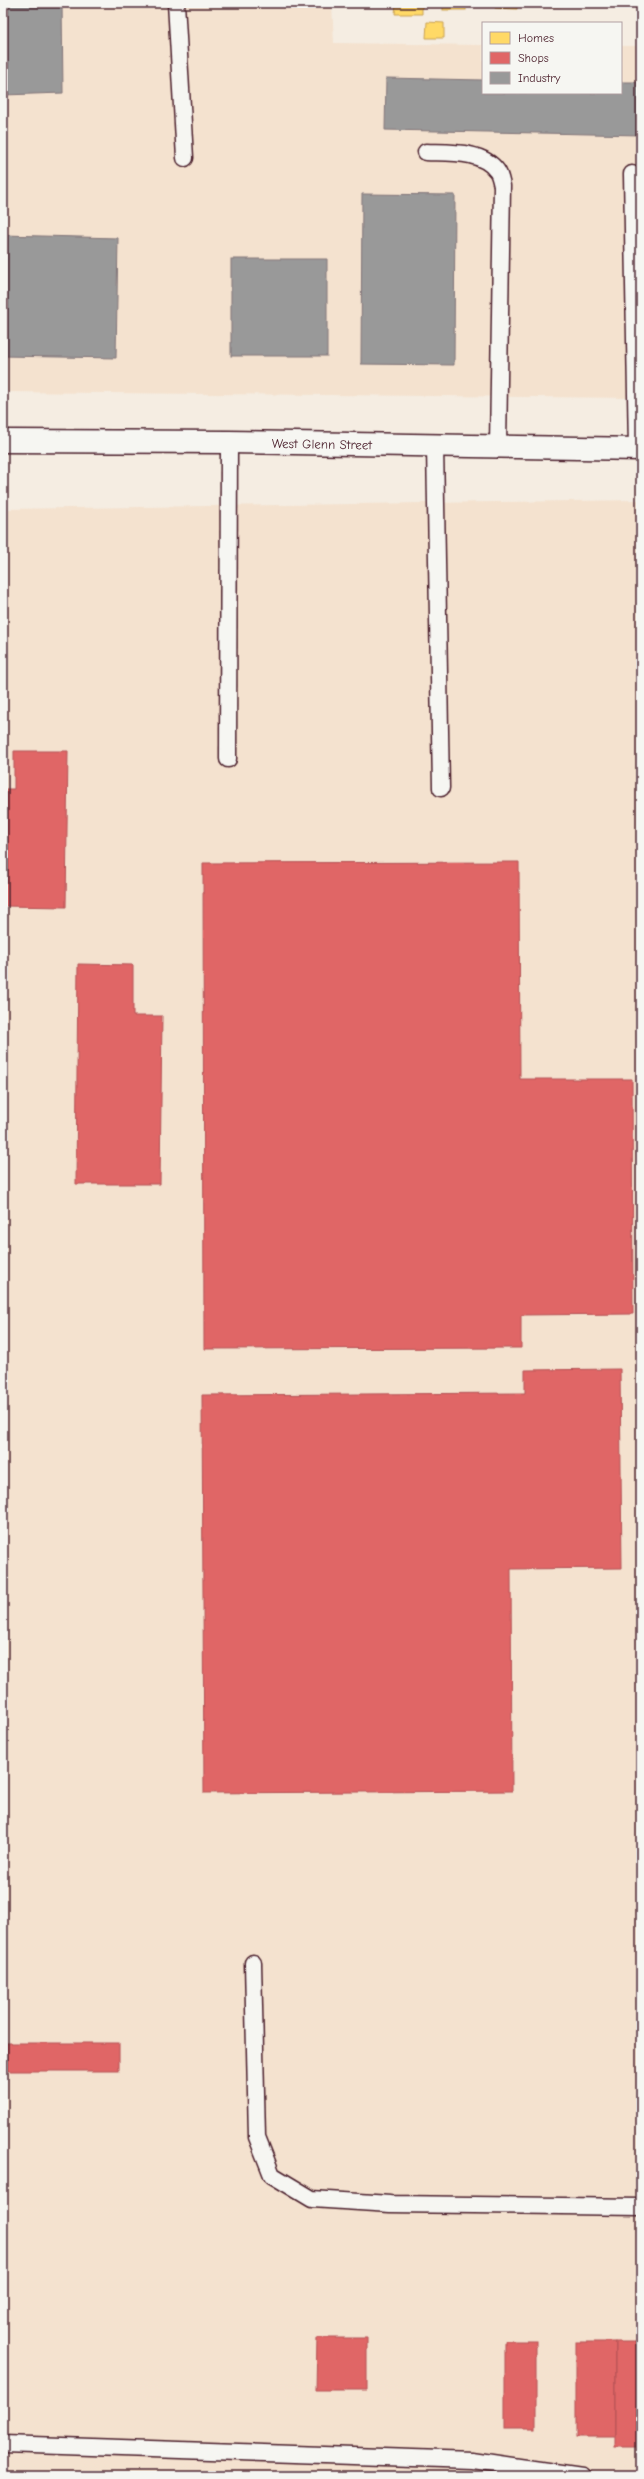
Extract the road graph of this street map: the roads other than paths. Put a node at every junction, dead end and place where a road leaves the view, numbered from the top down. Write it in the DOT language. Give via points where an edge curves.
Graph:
graph roads {
  1 [pos="176,3"];
  2 [pos="426,152"];
  3 [pos="185,158"];
  4 [pos="632,174"];
  5 [pos="3,441"];
  6 [pos="228,442"];
  7 [pos="435,446"];
  8 [pos="498,446"];
  9 [pos="639,449"];
  10 [pos="228,759"];
  11 [pos="441,788"];
  12 [pos="253,1963"];
  13 [pos="641,2207"];
  14 [pos="3,2444"];
  15 [pos="582,2476"];
  1 -- 3 [label="lane"];
  2 -- 8 [label="lane" via="479,158 497,171 502,186"];
  4 -- 9 [label="lane"];
  5 -- 6 [label="street, West Glenn Street"];
  6 -- 7 [label="street, West Glenn Street"];
  6 -- 10 [label="lane"];
  7 -- 8 [label="street, West Glenn Street"];
  7 -- 11 [label="lane"];
  8 -- 9 [label="street, West Glenn Street"];
  12 -- 13 [label="lane" via="257,2136 272,2175 312,2199 390,2204"];
  14 -- 15 [label="lane" via="472,2460"];
}
